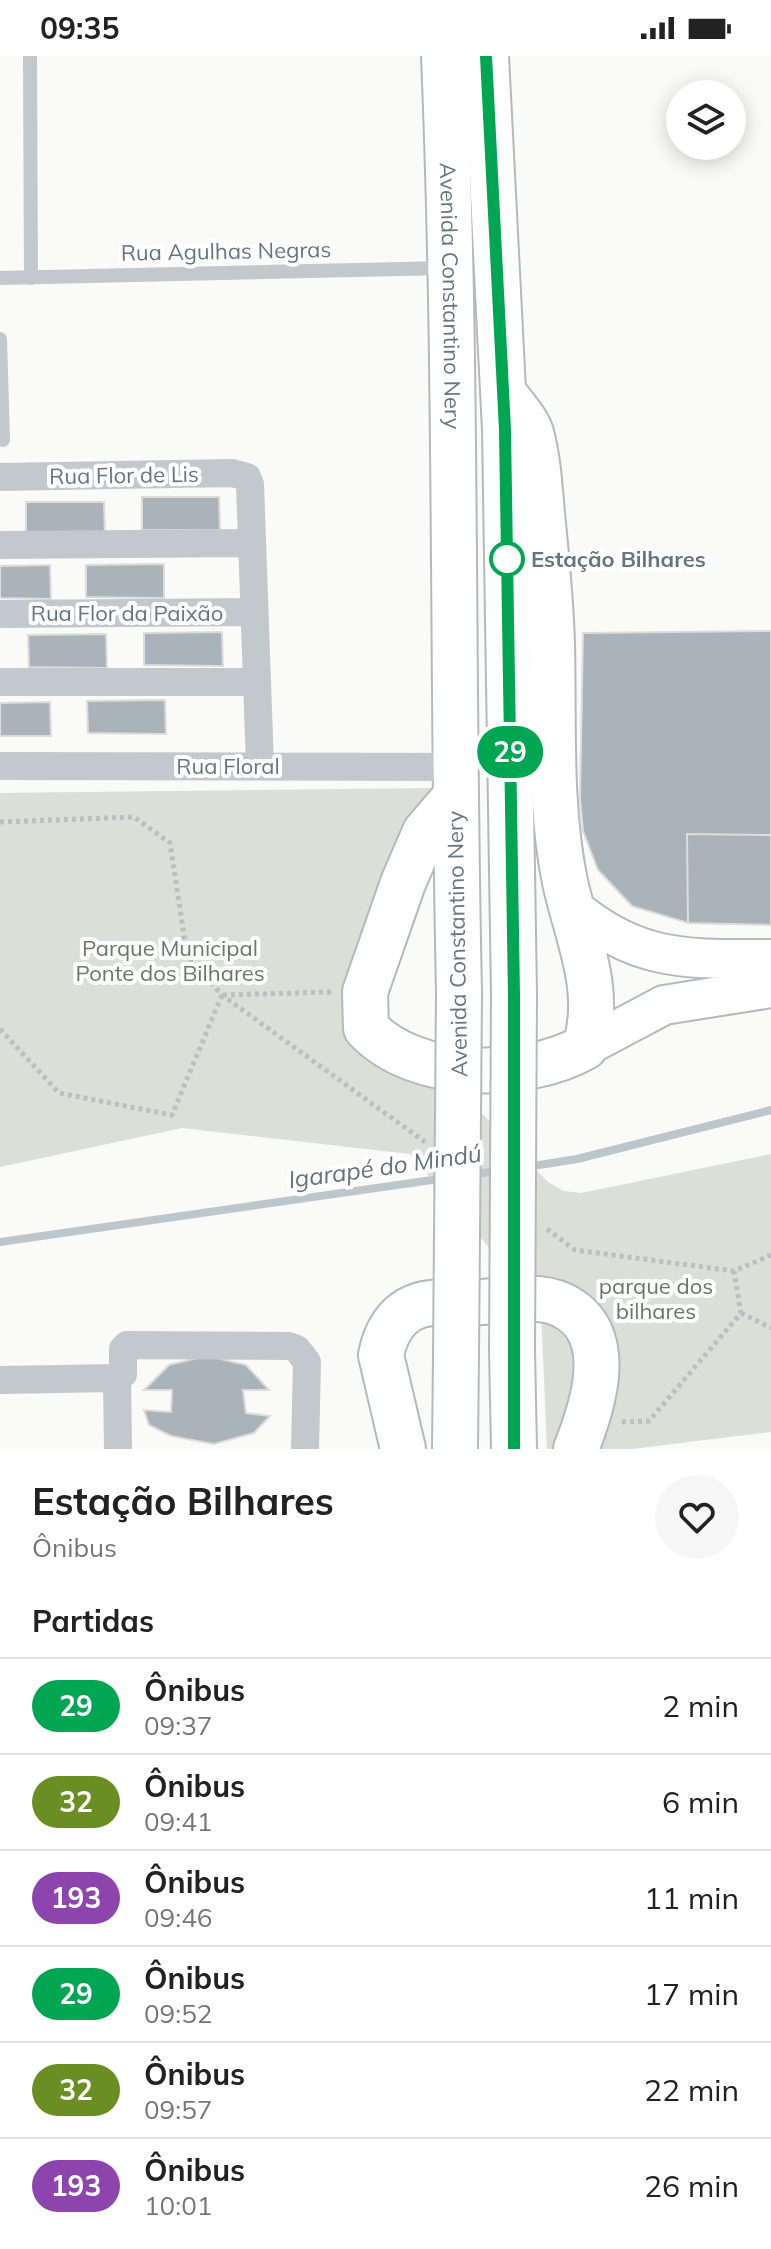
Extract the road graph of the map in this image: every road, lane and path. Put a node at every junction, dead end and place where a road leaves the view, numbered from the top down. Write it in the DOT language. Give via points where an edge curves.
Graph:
graph roads {
  1 [pos="30,56"];
  2 [pos="444,56"];
  3 [pos="486,56"];
  4 [pos="453,268"];
  5 [pos="0,278"];
  6 [pos="31,278"];
  7 [pos="0,339"];
  8 [pos="504,393"];
  9 [pos="3,440"];
  10 [pos="0,477"];
  11 [pos="251,543"];
  12 [pos="0,545"];
  13 [pos="254,612"];
  14 [pos="0,614"];
  15 [pos="0,682"];
  16 [pos="256,682"];
  17 [pos="0,766"];
  18 [pos="260,766"];
  19 [pos="455,782"];
  20 [pos="0,822"];
  21 [pos="571,906"];
  22 [pos="665,956"];
  23 [pos="771,959"];
  24 [pos="771,988"];
  25 [pos="365,992"];
  26 [pos="222,995"];
  27 [pos="664,1005"];
  28 [pos="0,1029"];
  29 [pos="585,1047"];
  30 [pos="771,1255"];
  31 [pos="741,1313"];
  32 [pos="771,1328"];
  33 [pos="117,1378"];
  34 [pos="0,1380"];
  35 [pos="580,1436"];
  36 [pos="118,1449"];
  37 [pos="305,1449"];
  38 [pos="403,1449"];
  39 [pos="455,1449"];
  40 [pos="514,1449"];
  1 -- 6 [label="lane"];
  2 -- 4 [label="highway, Avenida Constantino Nery"];
  3 -- 8 [label="highway, Avenida Constantino Nery"];
  4 -- 6 [label="lane, Rua Agulhas Negras"];
  4 -- 19 [label="highway, Avenida Constantino Nery"];
  5 -- 6 [label="lane, Rua Agulhas Negras"];
  7 -- 9 [label="lane"];
  8 -- 21 [label="highway" via="530,431 540,494 551,600 552,767"];
  8 -- 40 [label="highway, Avenida Constantino Nery, bridge" via="514,995"];
  10 -- 11 [label="street, Rua Flor de Lis" via="232,473 247,477 250,484"];
  11 -- 12 [label="street"];
  11 -- 13 [label="street"];
  13 -- 14 [label="street, Rua Flor da Paixão"];
  13 -- 16 [label="street"];
  15 -- 16 [label="street"];
  16 -- 18 [label="street"];
  17 -- 18 [label="street, Rua Floral"];
  18 -- 19 [label="street, Rua Floral"];
  19 -- 25 [label="highway" via="425,832"];
  19 -- 39 [label="highway, Avenida Constantino Nery, bridge"];
  20 -- 26 [label="path" via="134,817 170,843 187,955"];
  21 -- 22 [label="main road" via="597,928"];
  21 -- 29 [label="highway" via="593,1002"];
  22 -- 23 [label="main road"];
  22 -- 27 [label="main road" via="658,981"];
  24 -- 27 [label="main road"];
  25 -- 26 [label="path"];
  25 -- 29 [label="highway" via="366,1028 393,1052 418,1062 519,1069 565,1059"];
  26 -- 28 [label="path" via="172,1115 59,1093"];
  27 -- 29 [label="main road"];
  30 -- 31 [label="path" via="734,1271"];
  31 -- 32 [label="path"];
  31 -- 35 [label="path" via="649,1421"];
  33 -- 34 [label="street"];
  33 -- 36 [label="street"];
  33 -- 37 [label="street" via="122,1377 127,1345 297,1349 307,1362"];
  35 -- 38 [label="highway" via="598,1359 591,1334 561,1304 520,1298 416,1306 394,1321 381,1355"];
}
